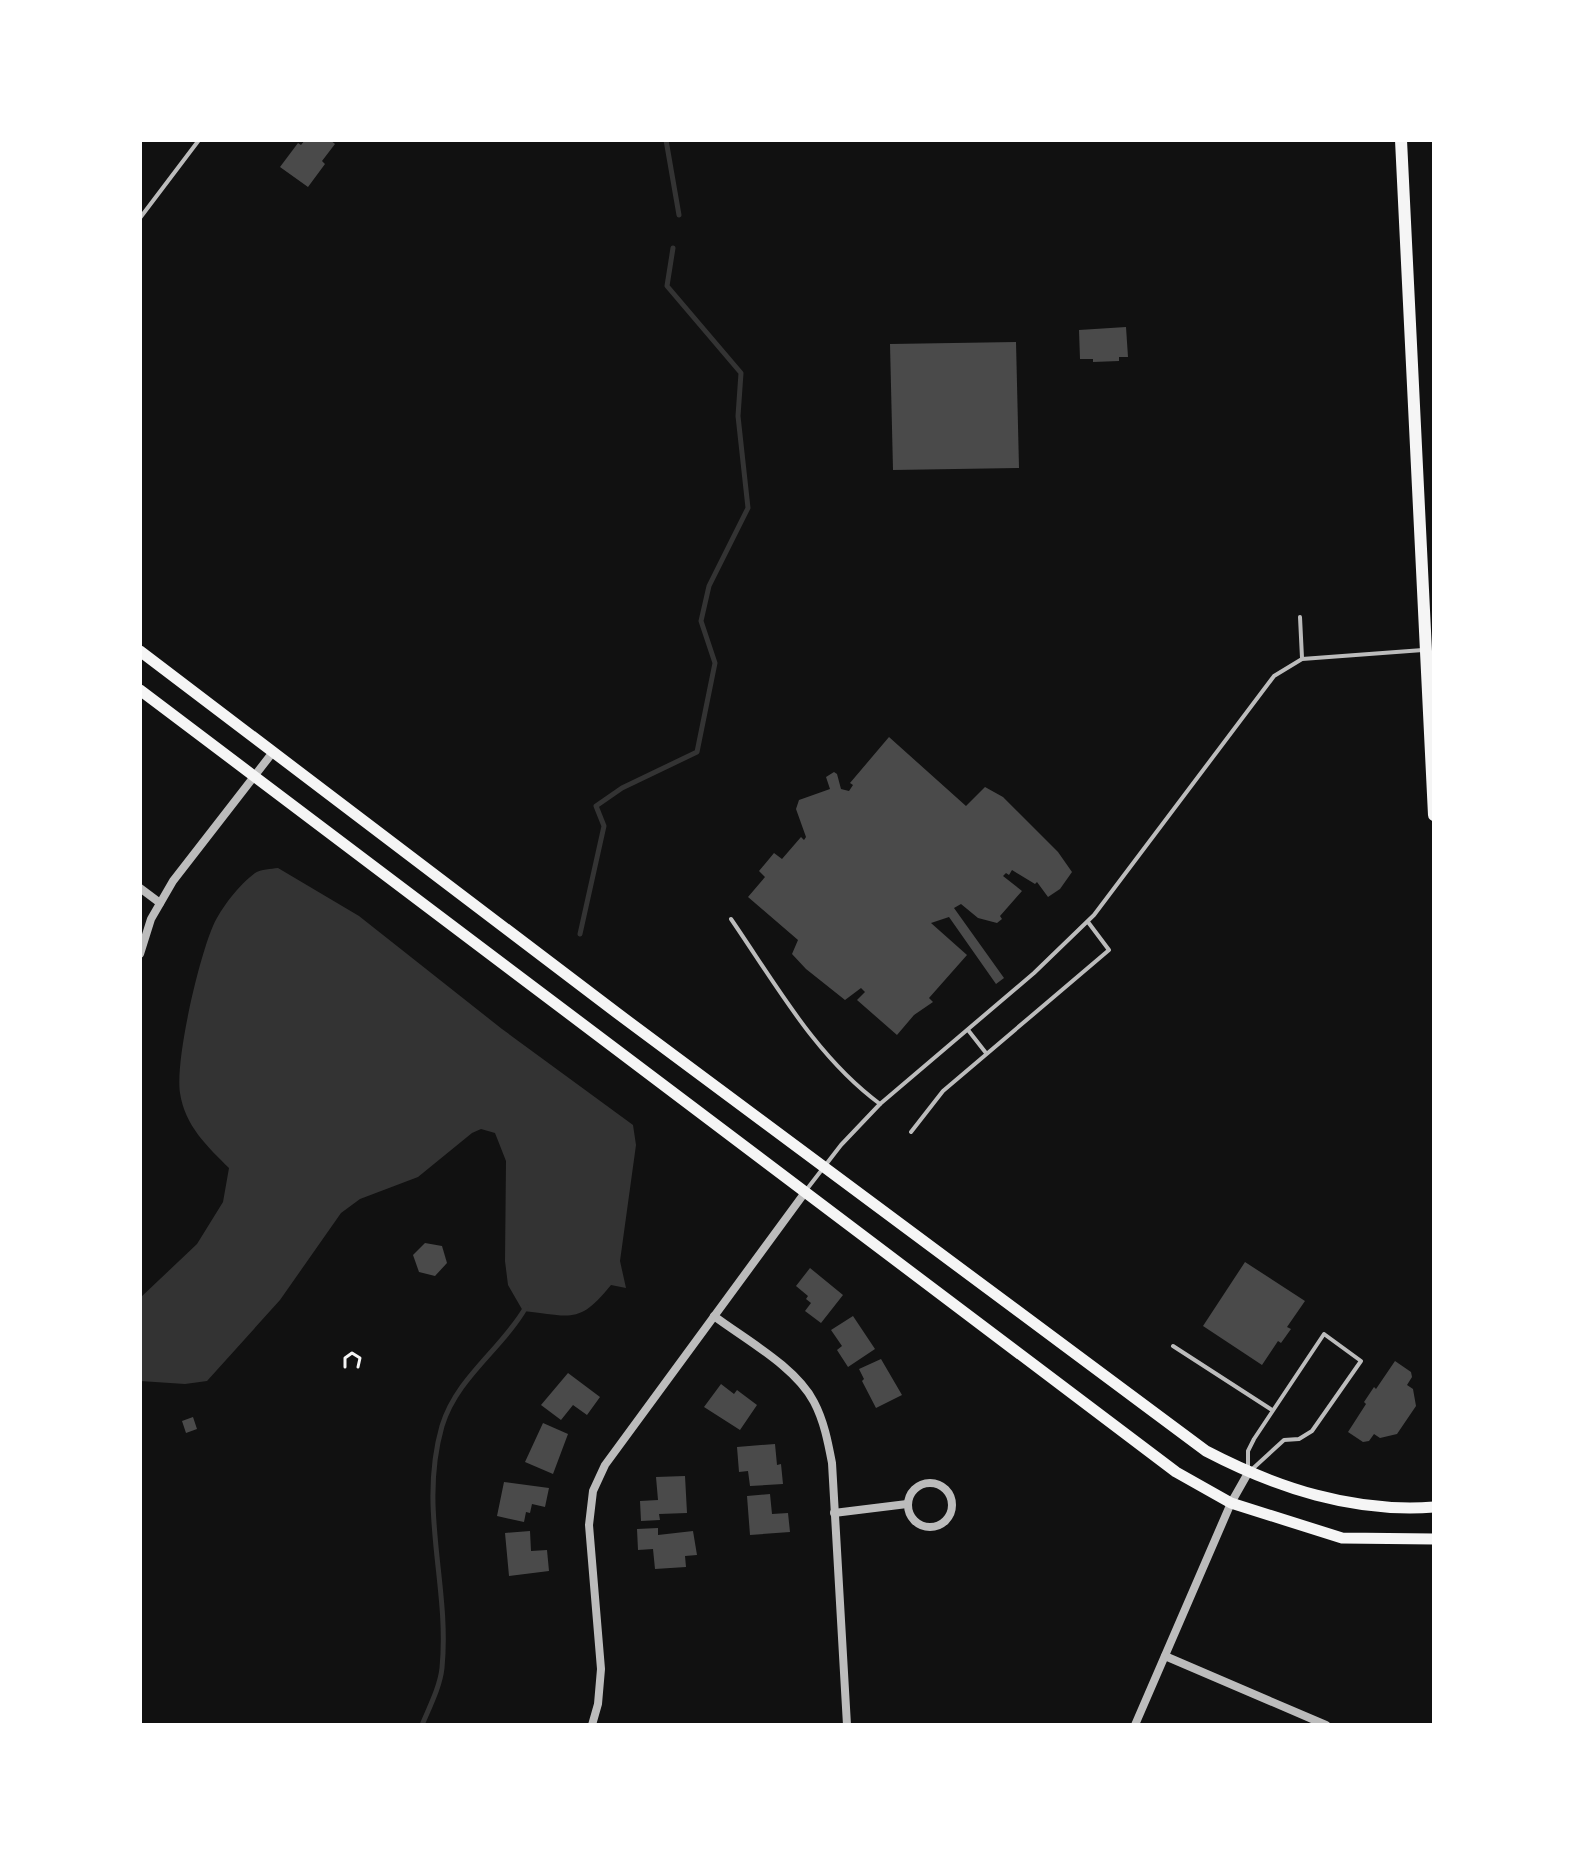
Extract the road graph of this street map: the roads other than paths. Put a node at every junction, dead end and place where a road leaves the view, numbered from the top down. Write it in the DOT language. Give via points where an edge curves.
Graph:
graph roads {
  1 [pos="199,140"];
  2 [pos="1401,140"];
  3 [pos="140,218"];
  4 [pos="1300,617"];
  5 [pos="1430,650"];
  6 [pos="140,651"];
  7 [pos="1302,659"];
  8 [pos="140,690"];
  9 [pos="273,752"];
  10 [pos="255,777"];
  11 [pos="1434,815"];
  12 [pos="140,888"];
  13 [pos="160,903"];
  14 [pos="731,919"];
  15 [pos="1088,922"];
  16 [pos="140,954"];
  17 [pos="968,1030"];
  18 [pos="986,1053"];
  19 [pos="880,1104"];
  20 [pos="911,1132"];
  21 [pos="824,1166"];
  22 [pos="806,1191"];
  23 [pos="714,1316"];
  24 [pos="1173,1346"];
  25 [pos="1272,1410"];
  26 [pos="1248,1473"];
  27 [pos="1231,1503"];
  28 [pos="907,1504"];
  29 [pos="1434,1507"];
  30 [pos="834,1513"];
  31 [pos="1434,1539"];
  32 [pos="1165,1656"];
  33 [pos="592,1725"];
  34 [pos="847,1725"];
  35 [pos="1135,1725"];
  36 [pos="1326,1725"];
  1 -- 3 [label="lane"];
  2 -- 5 [label="main road"];
  4 -- 7 [label="lane"];
  5 -- 7 [label="lane"];
  5 -- 11 [label="main road"];
  6 -- 9 [label="main road"];
  7 -- 15 [label="lane" via="1274,676"];
  8 -- 10 [label="main road"];
  9 -- 10 [label="street"];
  9 -- 21 [label="main road"];
  10 -- 13 [label="street"];
  10 -- 22 [label="main road"];
  12 -- 13 [label="street"];
  13 -- 16 [label="street"];
  14 -- 19 [label="lane" via="801,1021 844,1073"];
  15 -- 17 [label="lane"];
  15 -- 18 [label="lane" via="1109,950"];
  17 -- 18 [label="lane"];
  17 -- 19 [label="lane"];
  18 -- 20 [label="lane" via="943,1091"];
  19 -- 21 [label="lane"];
  21 -- 22 [label="lane"];
  21 -- 26 [label="main road" via="1206,1451"];
  22 -- 23 [label="street"];
  22 -- 27 [label="main road" via="1176,1472"];
  23 -- 30 [label="street" via="793,1374 814,1401 832,1463"];
  23 -- 33 [label="street" via="605,1465 593,1491 589,1525 601,1669"];
  24 -- 25 [label="lane"];
  25 -- 26 [label="lane" via="1248,1451"];
  25 -- 26 [label="lane" via="1324,1334 1361,1361 1312,1431 1284,1440"];
  26 -- 27 [label="street"];
  26 -- 29 [label="main road" via="1356,1504"];
  27 -- 31 [label="main road" via="1342,1538"];
  27 -- 32 [label="street"];
  28 -- 28 [label="street" via="912,1518 932,1527 945,1520 952,1507 944,1488 931,1483 912,1491"];
  28 -- 30 [label="street"];
  30 -- 34 [label="street"];
  32 -- 35 [label="street"];
  32 -- 36 [label="street"];
}
